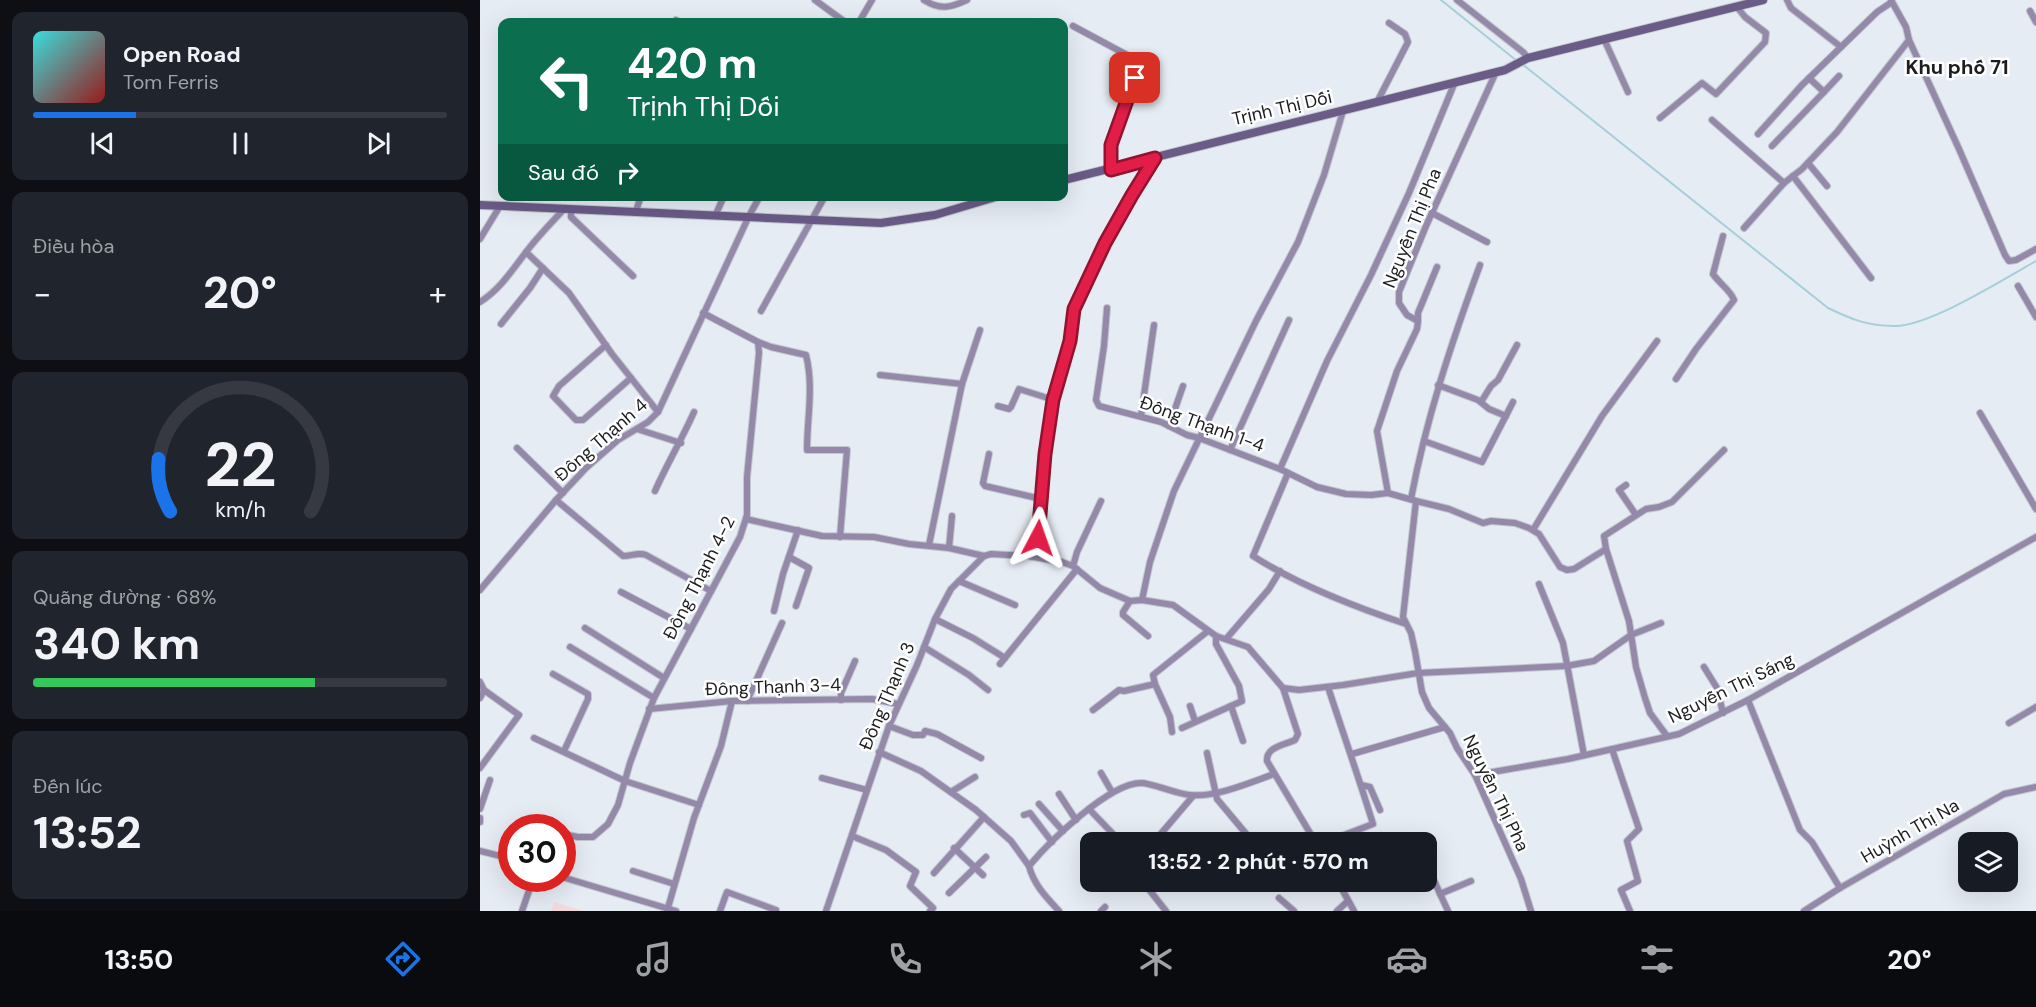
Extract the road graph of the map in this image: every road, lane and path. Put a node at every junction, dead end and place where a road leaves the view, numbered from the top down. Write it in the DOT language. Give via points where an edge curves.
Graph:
graph roads {
  1 [pos="815,0"];
  2 [pos="872,0"];
  3 [pos="924,0"];
  4 [pos="967,0"];
  5 [pos="1457,0"];
  6 [pos="1763,0"];
  7 [pos="1788,0"];
  8 [pos="1891,1"];
  9 [pos="1737,7"];
  10 [pos="2030,11"];
  11 [pos="839,18"];
  12 [pos="861,18"];
  13 [pos="2036,22"];
  14 [pos="1389,23"];
  15 [pos="1073,26"];
  16 [pos="1604,39"];
  17 [pos="1909,40"];
  18 [pos="1841,47"];
  19 [pos="1526,59"];
  20 [pos="1496,72"];
  21 [pos="1839,76"];
  22 [pos="1809,78"];
  23 [pos="1455,81"];
  24 [pos="1628,92"];
  25 [pos="1824,92"];
  26 [pos="1377,102"];
  27 [pos="1343,111"];
  28 [pos="1660,118"];
  29 [pos="1713,120"];
  30 [pos="1758,134"];
  31 [pos="1772,146"];
  32 [pos="1155,158"];
  33 [pos="1808,162"];
  34 [pos="1111,170"];
  35 [pos="1793,176"];
  36 [pos="1068,179"];
  37 [pos="1784,183"];
  38 [pos="1827,186"];
  39 [pos="639,201"];
  40 [pos="722,201"];
  41 [pos="757,201"];
  42 [pos="822,201"];
  43 [pos="982,201"];
  44 [pos="480,205"];
  45 [pos="501,206"];
  46 [pos="568,209"];
  47 [pos="636,211"];
  48 [pos="1432,213"];
  49 [pos="716,214"];
  50 [pos="749,216"];
  51 [pos="812,221"];
  52 [pos="1744,228"];
  53 [pos="1723,236"];
  54 [pos="480,239"];
  55 [pos="1487,242"];
  56 [pos="2036,249"];
  57 [pos="526,252"];
  58 [pos="1480,265"];
  59 [pos="1437,267"];
  60 [pos="543,268"];
  61 [pos="633,276"];
  62 [pos="1871,278"];
  63 [pos="2018,286"];
  64 [pos="480,302"];
  65 [pos="1107,308"];
  66 [pos="761,311"];
  67 [pos="704,313"];
  68 [pos="2036,317"];
  69 [pos="1288,321"];
  70 [pos="1418,321"];
  71 [pos="501,324"];
  72 [pos="1154,325"];
  73 [pos="980,330"];
  74 [pos="1657,341"];
  75 [pos="758,342"];
  76 [pos="606,345"];
  77 [pos="1517,345"];
  78 [pos="880,375"];
  79 [pos="631,378"];
  80 [pos="1676,379"];
  81 [pos="962,384"];
  82 [pos="1438,385"];
  83 [pos="1183,386"];
  84 [pos="1053,400"];
  85 [pos="1481,402"];
  86 [pos="1514,402"];
  87 [pos="998,406"];
  88 [pos="658,412"];
  89 [pos="694,412"];
  90 [pos="1980,413"];
  91 [pos="1140,416"];
  92 [pos="1506,416"];
  93 [pos="1169,426"];
  94 [pos="637,429"];
  95 [pos="1199,438"];
  96 [pos="1424,441"];
  97 [pos="681,443"];
  98 [pos="517,448"];
  99 [pos="1230,450"];
  100 [pos="1724,450"];
  101 [pos="989,454"];
  102 [pos="1280,469"];
  103 [pos="1287,473"];
  104 [pos="1626,485"];
  105 [pos="655,491"];
  106 [pos="563,493"];
  107 [pos="1388,493"];
  108 [pos="1041,499"];
  109 [pos="556,500"];
  110 [pos="1414,500"];
  111 [pos="1101,501"];
  112 [pos="2036,509"];
  113 [pos="1635,515"];
  114 [pos="952,516"];
  115 [pos="746,519"];
  116 [pos="798,530"];
  117 [pos="1533,530"];
  118 [pos="840,537"];
  119 [pos="2036,537"];
  120 [pos="929,545"];
  121 [pos="949,548"];
  122 [pos="1606,549"];
  123 [pos="984,556"];
  124 [pos="789,557"];
  125 [pos="1036,558"];
  126 [pos="1075,567"];
  127 [pos="1280,572"];
  128 [pos="959,581"];
  129 [pos="1539,584"];
  130 [pos="480,590"];
  131 [pos="711,591"];
  132 [pos="621,592"];
  133 [pos="1142,600"];
  134 [pos="1130,601"];
  135 [pos="1015,605"];
  136 [pos="796,606"];
  137 [pos="774,611"];
  138 [pos="935,619"];
  139 [pos="782,623"];
  140 [pos="1662,623"];
  141 [pos="1406,624"];
  142 [pos="585,628"];
  143 [pos="691,629"];
  144 [pos="1208,631"];
  145 [pos="1148,636"];
  146 [pos="1216,636"];
  147 [pos="1631,636"];
  148 [pos="1226,639"];
  149 [pos="570,647"];
  150 [pos="924,647"];
  151 [pos="1005,658"];
  152 [pos="855,660"];
  153 [pos="999,664"];
  154 [pos="1566,666"];
  155 [pos="1704,667"];
  156 [pos="1418,673"];
  157 [pos="552,674"];
  158 [pos="664,678"];
  159 [pos="480,682"];
  160 [pos="1155,684"];
  161 [pos="1328,687"];
  162 [pos="1283,688"];
  163 [pos="484,690"];
  164 [pos="988,690"];
  165 [pos="480,698"];
  166 [pos="654,698"];
  167 [pos="841,700"];
  168 [pos="1748,700"];
  169 [pos="732,701"];
  170 [pos="747,701"];
  171 [pos="898,704"];
  172 [pos="1190,706"];
  173 [pos="1231,706"];
  174 [pos="2036,707"];
  175 [pos="649,709"];
  176 [pos="1093,710"];
  177 [pos="1723,713"];
  178 [pos="1195,721"];
  179 [pos="2009,723"];
  180 [pos="889,726"];
  181 [pos="1445,727"];
  182 [pos="1182,728"];
  183 [pos="1172,732"];
  184 [pos="1667,736"];
  185 [pos="534,738"];
  186 [pos="1243,741"];
  187 [pos="1612,749"];
  188 [pos="564,751"];
  189 [pos="879,752"];
  190 [pos="1207,753"];
  191 [pos="1352,754"];
  192 [pos="1584,755"];
  193 [pos="981,758"];
  194 [pos="480,768"];
  195 [pos="1101,773"];
  196 [pos="1274,774"];
  197 [pos="1475,775"];
  198 [pos="975,777"];
  199 [pos="822,778"];
  200 [pos="490,780"];
  201 [pos="626,781"];
  202 [pos="1361,785"];
  203 [pos="2036,787"];
  204 [pos="867,790"];
  205 [pos="951,792"];
  206 [pos="1112,792"];
  207 [pos="1215,792"];
  208 [pos="1059,794"];
  209 [pos="1193,796"];
  210 [pos="1039,804"];
  211 [pos="699,805"];
  212 [pos="480,809"];
  213 [pos="1089,809"];
  214 [pos="1380,810"];
  215 [pos="1024,815"];
  216 [pos="984,817"];
  217 [pos="1076,820"];
  218 [pos="1063,831"];
  219 [pos="1111,832"];
  220 [pos="1163,832"];
  221 [pos="1245,832"];
  222 [pos="1309,832"];
  223 [pos="1352,832"];
  224 [pos="852,836"];
  225 [pos="576,837"];
  226 [pos="1052,842"];
  227 [pos="954,848"];
  228 [pos="480,851"];
  229 [pos="498,856"];
  230 [pos="986,857"];
  231 [pos="1029,866"];
  232 [pos="974,867"];
  233 [pos="633,871"];
  234 [pos="934,873"];
  235 [pos="983,875"];
  236 [pos="576,881"];
  237 [pos="1471,881"];
  238 [pos="674,884"];
  239 [pos="1437,887"];
  240 [pos="1840,888"];
  241 [pos="528,892"];
  242 [pos="1151,892"];
  243 [pos="1343,892"];
  244 [pos="949,893"];
  245 [pos="1440,894"];
  246 [pos="1279,898"];
  247 [pos="1348,901"];
  248 [pos="776,909"];
  249 [pos="667,910"];
  250 [pos="522,911"];
  251 [pos="676,911"];
  252 [pos="720,911"];
  253 [pos="826,911"];
  254 [pos="930,911"];
  255 [pos="1059,911"];
  256 [pos="1166,911"];
  257 [pos="1294,911"];
  258 [pos="1337,911"];
  259 [pos="1354,911"];
  260 [pos="1448,911"];
  261 [pos="1531,911"];
  262 [pos="1630,911"];
  263 [pos="1804,911"];
  1 -- 11 [label="street"];
  2 -- 12 [label="street"];
  3 -- 4 [label="street" via="940,8"];
  5 -- 19 [label="street" via="1523,52"];
  6 -- 9 [label="main road, Trịnh Thị Dối"];
  7 -- 18 [label="street" via="1791,8"];
  8 -- 17 [label="street"];
  8 -- 18 [label="street"];
  9 -- 16 [label="main road, Trịnh Thị Dối"];
  9 -- 28 [label="street" via="1766,33 1765,42 1716,94 1702,83"];
  10 -- 13 [label="street"];
  14 -- 26 [label="street" via="1405,34 1408,42"];
  15 -- 34 [label="street" via="1142,63 1111,145"];
  16 -- 19 [label="main road, Trịnh Thị Dối"];
  16 -- 24 [label="street"];
  17 -- 33 [label="street" via="1837,132"];
  17 -- 56 [label="street" via="2005,255 2009,261 2016,260"];
  18 -- 22 [label="street"];
  19 -- 20 [label="main road, Trịnh Thị Dối"];
  20 -- 23 [label="main road, Trịnh Thị Dối"];
  20 -- 48 [label="street, Nguyễn Thị Pha"];
  21 -- 25 [label="street"];
  22 -- 25 [label="street"];
  22 -- 30 [label="street"];
  23 -- 26 [label="main road, Trịnh Thị Dối"];
  23 -- 102 [label="street" via="1409,193 1327,361"];
  25 -- 31 [label="street"];
  26 -- 27 [label="main road, Trịnh Thị Dối"];
  27 -- 32 [label="main road, Trịnh Thị Dối"];
  27 -- 95 [label="street" via="1324,176 1298,242"];
  29 -- 37 [label="street"];
  32 -- 34 [label="main road, Trịnh Thị Dối"];
  32 -- 84 [label="street" via="1078,297"];
  33 -- 35 [label="street"];
  33 -- 38 [label="street"];
  34 -- 36 [label="main road, Trịnh Thị Dối"];
  35 -- 37 [label="street"];
  35 -- 62 [label="street"];
  37 -- 52 [label="street"];
  39 -- 47 [label="street"];
  40 -- 49 [label="street"];
  41 -- 50 [label="street, Đông Thạnh 4"];
  42 -- 51 [label="street"];
  43 -- 51 [label="main road" via="905,221"];
  44 -- 45 [label="main road"];
  45 -- 46 [label="main road"];
  45 -- 54 [label="street"];
  46 -- 47 [label="main road"];
  46 -- 57 [label="street"];
  46 -- 61 [label="street" via="571,217"];
  47 -- 49 [label="main road"];
  48 -- 55 [label="street"];
  48 -- 70 [label="street, Nguyễn Thị Pha" via="1398,303"];
  49 -- 50 [label="main road"];
  50 -- 51 [label="main road"];
  50 -- 67 [label="street, Đông Thạnh 4"];
  51 -- 66 [label="street"];
  53 -- 80 [label="street" via="1713,274 1734,300"];
  57 -- 60 [label="street"];
  57 -- 64 [label="street" via="498,288"];
  58 -- 82 [label="street, Nguyễn Thị Pha"];
  59 -- 70 [label="street"];
  60 -- 71 [label="street"];
  60 -- 76 [label="street" via="569,293"];
  63 -- 68 [label="street"];
  65 -- 91 [label="street, Đông Thạnh 1-4" via="1096,400 1099,406"];
  67 -- 75 [label="street"];
  67 -- 88 [label="street, Đông Thạnh 4"];
  69 -- 99 [label="street"];
  70 -- 107 [label="street" via="1377,431"];
  72 -- 91 [label="street"];
  73 -- 81 [label="street"];
  74 -- 117 [label="street" via="1602,417"];
  75 -- 115 [label="street, Đông Thạnh 4-2"];
  75 -- 118 [label="street" via="806,355 810,382 807,450 847,450"];
  76 -- 79 [label="street"];
  76 -- 79 [label="street" via="559,386 553,396 576,420 583,420"];
  77 -- 85 [label="street"];
  78 -- 81 [label="street"];
  79 -- 88 [label="street"];
  81 -- 120 [label="street"];
  82 -- 85 [label="street"];
  82 -- 96 [label="street, Nguyễn Thị Pha"];
  83 -- 93 [label="street"];
  84 -- 87 [label="street" via="1018,389 1009,409"];
  84 -- 108 [label="street"];
  85 -- 92 [label="street"];
  86 -- 92 [label="street"];
  88 -- 94 [label="street, Đông Thạnh 4"];
  89 -- 97 [label="street"];
  90 -- 112 [label="street"];
  91 -- 93 [label="street, Đông Thạnh 1-4"];
  92 -- 96 [label="street" via="1482,462"];
  93 -- 95 [label="street, Đông Thạnh 1-4"];
  94 -- 97 [label="street"];
  94 -- 106 [label="street, Đông Thạnh 4" via="618,440"];
  95 -- 99 [label="street, Đông Thạnh 1-4"];
  95 -- 133 [label="street" via="1174,491 1150,562"];
  96 -- 110 [label="street, Nguyễn Thị Pha"];
  97 -- 105 [label="street"];
  98 -- 106 [label="street"];
  99 -- 102 [label="street, Đông Thạnh 1-4"];
  100 -- 113 [label="street" via="1672,502"];
  101 -- 108 [label="street" via="985,486"];
  102 -- 103 [label="street, Đông Thạnh 1-4"];
  103 -- 107 [label="street, Đông Thạnh 1-4" via="1317,487 1346,494"];
  103 -- 127 [label="street" via="1252,556"];
  104 -- 113 [label="street" via="1619,490"];
  106 -- 109 [label="street, Đông Thạnh 4"];
  107 -- 110 [label="street"];
  108 -- 125 [label="street"];
  109 -- 130 [label="street, Đông Thạnh 4"];
  109 -- 131 [label="street" via="623,556 646,555"];
  110 -- 117 [label="street" via="1482,523 1515,523"];
  110 -- 141 [label="street, Nguyễn Thị Pha" via="1403,617"];
  111 -- 126 [label="street" via="1077,552"];
  113 -- 122 [label="street" via="1604,536"];
  114 -- 121 [label="street"];
  115 -- 116 [label="street"];
  115 -- 131 [label="street, Đông Thạnh 4-2"];
  116 -- 118 [label="street"];
  116 -- 124 [label="street"];
  117 -- 122 [label="street" via="1560,567 1567,570"];
  118 -- 120 [label="street" via="874,537"];
  119 -- 168 [label="street, Nguyễn Thị Sáng"];
  120 -- 121 [label="street"];
  121 -- 123 [label="street"];
  122 -- 147 [label="street"];
  123 -- 125 [label="street"];
  123 -- 128 [label="street, Đông Thạnh 3"];
  124 -- 136 [label="street" via="809,568"];
  124 -- 137 [label="street"];
  125 -- 126 [label="street"];
  126 -- 134 [label="street" via="1100,588"];
  126 -- 151 [label="street"];
  127 -- 141 [label="street" via="1369,612"];
  127 -- 148 [label="street"];
  128 -- 135 [label="street"];
  128 -- 138 [label="street, Đông Thạnh 3"];
  129 -- 154 [label="street" via="1563,642"];
  131 -- 143 [label="street, Đông Thạnh 4-2"];
  132 -- 143 [label="street"];
  133 -- 134 [label="street"];
  133 -- 144 [label="street" via="1173,605"];
  134 -- 145 [label="street" via="1123,615"];
  138 -- 150 [label="street, Đông Thạnh 3"];
  138 -- 151 [label="street"];
  139 -- 170 [label="street"];
  140 -- 147 [label="street"];
  141 -- 156 [label="street, Nguyễn Thị Pha"];
  142 -- 158 [label="street"];
  143 -- 158 [label="street, Đông Thạnh 4-2"];
  144 -- 146 [label="street"];
  144 -- 160 [label="street" via="1153,675"];
  146 -- 148 [label="street"];
  146 -- 173 [label="street" via="1216,644 1239,686 1242,701"];
  147 -- 154 [label="street" via="1594,661"];
  147 -- 184 [label="street" via="1650,713"];
  148 -- 162 [label="street" via="1248,647"];
  149 -- 166 [label="street"];
  150 -- 164 [label="street"];
  150 -- 171 [label="street, Đông Thạnh 3"];
  151 -- 153 [label="street"];
  152 -- 167 [label="street"];
  154 -- 156 [label="street"];
  154 -- 192 [label="street"];
  155 -- 177 [label="street" via="1717,688"];
  156 -- 161 [label="street"];
  156 -- 181 [label="street, Nguyễn Thị Pha" via="1429,708"];
  157 -- 188 [label="street" via="588,694"];
  158 -- 166 [label="street, Đông Thạnh 4-2"];
  159 -- 163 [label="street"];
  160 -- 176 [label="street" via="1119,690"];
  160 -- 183 [label="street" via="1170,717"];
  161 -- 162 [label="street"];
  161 -- 191 [label="street"];
  162 -- 196 [label="street" via="1298,734 1295,740 1270,750 1266,756"];
  163 -- 165 [label="street"];
  163 -- 194 [label="street" via="519,715"];
  166 -- 175 [label="street, Đông Thạnh 4-2"];
  167 -- 170 [label="street, Đông Thạnh 3-4"];
  167 -- 171 [label="street, Đông Thạnh 3-4" via="872,699"];
  168 -- 177 [label="street, Nguyễn Thị Sáng"];
  168 -- 240 [label="street" via="1800,830 1812,842"];
  169 -- 170 [label="street, Đông Thạnh 3-4"];
  169 -- 175 [label="street, Đông Thạnh 3-4"];
  169 -- 211 [label="street" via="721,746"];
  171 -- 180 [label="street, Đông Thạnh 3"];
  172 -- 178 [label="street"];
  173 -- 178 [label="street"];
  173 -- 186 [label="street"];
  174 -- 179 [label="street"];
  175 -- 201 [label="street, Đông Thạnh 4-2"];
  177 -- 184 [label="street, Nguyễn Thị Sáng"];
  178 -- 182 [label="street"];
  180 -- 189 [label="street, Đông Thạnh 3"];
  180 -- 193 [label="street" via="913,735 923,735 925,731 937,734"];
  181 -- 191 [label="street"];
  181 -- 197 [label="street, Nguyễn Thị Pha"];
  184 -- 187 [label="street, Nguyễn Thị Sáng"];
  185 -- 188 [label="street"];
  187 -- 192 [label="street, Nguyễn Thị Sáng"];
  187 -- 262 [label="street" via="1639,829 1627,841 1638,881 1621,890"];
  188 -- 201 [label="street"];
  189 -- 204 [label="street, Đông Thạnh 3"];
  189 -- 205 [label="street" via="921,771"];
  190 -- 207 [label="street"];
  191 -- 202 [label="street"];
  192 -- 197 [label="street, Nguyễn Thị Sáng"];
  195 -- 206 [label="street"];
  196 -- 207 [label="street"];
  196 -- 222 [label="street"];
  197 -- 261 [label="street, Nguyễn Thị Pha"];
  198 -- 205 [label="street"];
  199 -- 204 [label="street"];
  200 -- 212 [label="street"];
  201 -- 211 [label="street"];
  201 -- 225 [label="street, Đông Thạnh 4-2" via="618,805 600,833"];
  202 -- 214 [label="street" via="1370,787"];
  202 -- 223 [label="street" via="1373,824"];
  203 -- 240 [label="street, Huỳnh Thị Na" via="2004,795"];
  204 -- 224 [label="street, Đông Thạnh 3"];
  205 -- 216 [label="street"];
  206 -- 209 [label="street" via="1142,783"];
  206 -- 213 [label="street"];
  207 -- 209 [label="street"];
  207 -- 221 [label="street"];
  208 -- 217 [label="street"];
  209 -- 220 [label="street"];
  210 -- 218 [label="street"];
  211 -- 238 [label="street"];
  213 -- 217 [label="street"];
  213 -- 219 [label="street"];
  215 -- 226 [label="street" via="1030,813"];
  216 -- 227 [label="street"];
  216 -- 231 [label="street" via="1011,841"];
  217 -- 218 [label="street"];
  218 -- 226 [label="street"];
  224 -- 253 [label="street, Đông Thạnh 3"];
  224 -- 254 [label="street" via="886,850 916,872 910,886 933,908"];
  226 -- 231 [label="street"];
  227 -- 232 [label="street"];
  227 -- 234 [label="street"];
  228 -- 229 [label="street"];
  230 -- 232 [label="street"];
  231 -- 255 [label="street" via="1041,891"];
  232 -- 235 [label="street"];
  232 -- 244 [label="street"];
  233 -- 238 [label="street"];
  236 -- 249 [label="street"];
  237 -- 245 [label="street"];
  238 -- 249 [label="street"];
  239 -- 245 [label="street"];
  240 -- 263 [label="street, Huỳnh Thị Na"];
  241 -- 250 [label="street"];
  242 -- 256 [label="street"];
  243 -- 247 [label="street"];
  245 -- 260 [label="street"];
  246 -- 257 [label="street"];
  247 -- 258 [label="street"];
  247 -- 259 [label="street"];
  248 -- 252 [label="street" via="727,892"];
  249 -- 251 [label="street"];
}
